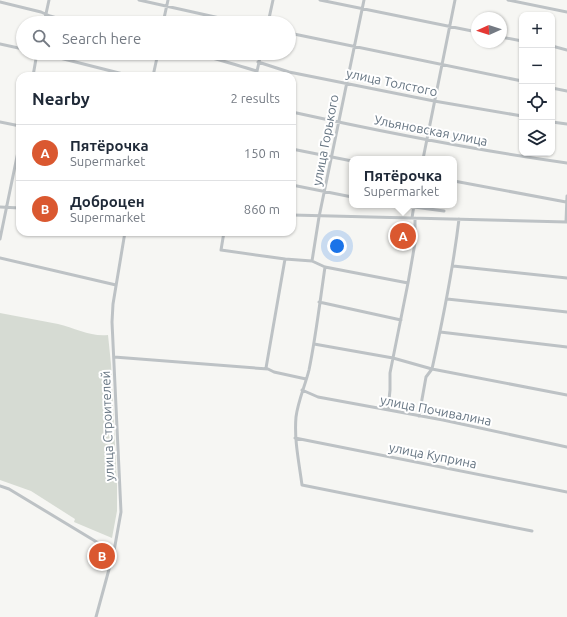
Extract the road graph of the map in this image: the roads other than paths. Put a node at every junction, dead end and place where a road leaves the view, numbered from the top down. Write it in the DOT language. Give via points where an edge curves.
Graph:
graph roads {
  1 [pos="49,0"];
  2 [pos="139,0"];
  3 [pos="168,0"];
  4 [pos="273,0"];
  5 [pos="320,0"];
  6 [pos="364,0"];
  7 [pos="455,0"];
  8 [pos="508,0"];
  9 [pos="0,2"];
  10 [pos="166,6"];
  11 [pos="362,8"];
  12 [pos="567,12"];
  13 [pos="46,14"];
  14 [pos="50,16"];
  15 [pos="164,16"];
  16 [pos="211,16"];
  17 [pos="270,16"];
  18 [pos="449,26"];
  19 [pos="471,31"];
  20 [pos="296,34"];
  21 [pos="507,37"];
  22 [pos="519,40"];
  23 [pos="0,44"];
  24 [pos="354,46"];
  25 [pos="16,47"];
  26 [pos="555,47"];
  27 [pos="567,50"];
  28 [pos="36,60"];
  29 [pos="68,60"];
  30 [pos="156,60"];
  31 [pos="216,60"];
  32 [pos="258,62"];
  33 [pos="442,65"];
  34 [pos="257,71"];
  35 [pos="34,72"];
  36 [pos="115,72"];
  37 [pos="154,72"];
  38 [pos="289,72"];
  39 [pos="296,73"];
  40 [pos="519,80"];
  41 [pos="347,83"];
  42 [pos="555,89"];
  43 [pos="567,91"];
  44 [pos="434,101"];
  45 [pos="296,113"];
  46 [pos="519,115"];
  47 [pos="0,122"];
  48 [pos="338,122"];
  49 [pos="555,122"];
  50 [pos="567,124"];
  51 [pos="16,125"];
  52 [pos="427,139"];
  53 [pos="296,151"];
  54 [pos="424,156"];
  55 [pos="332,157"];
  56 [pos="349,160"];
  57 [pos="16,161"];
  58 [pos="567,162"];
  59 [pos="457,182"];
  60 [pos="296,186"];
  61 [pos="325,192"];
  62 [pos="349,196"];
  63 [pos="567,196"];
  64 [pos="566,202"];
  65 [pos="0,207"];
  66 [pos="6,208"];
  67 [pos="16,208"];
  68 [pos="414,208"];
  69 [pos="426,208"];
  70 [pos="444,211"];
  71 [pos="296,215"];
  72 [pos="319,217"];
  73 [pos="414,218"];
  74 [pos="459,220"];
  75 [pos="566,222"];
  76 [pos="125,236"];
  77 [pos="223,236"];
  78 [pos="0,239"];
  79 [pos="0,258"];
  80 [pos="285,259"];
  81 [pos="312,261"];
  82 [pos="453,266"];
  83 [pos="325,267"];
  84 [pos="567,278"];
  85 [pos="408,283"];
  86 [pos="116,285"];
  87 [pos="447,299"];
  88 [pos="319,302"];
  89 [pos="567,312"];
  90 [pos="401,320"];
  91 [pos="440,332"];
  92 [pos="314,344"];
  93 [pos="567,347"];
  94 [pos="114,357"];
  95 [pos="393,358"];
  96 [pos="266,368"];
  97 [pos="432,369"];
  98 [pos="306,379"];
  99 [pos="302,390"];
  100 [pos="567,395"];
  101 [pos="388,410"];
  102 [pos="419,416"];
  103 [pos="296,438"];
  104 [pos="567,447"];
  105 [pos="0,486"];
  106 [pos="567,492"];
  107 [pos="532,531"];
  108 [pos="114,551"];
  109 [pos="96,617"];
  1 -- 13 [label="street"];
  2 -- 10 [label="street"];
  3 -- 10 [label="street"];
  4 -- 17 [label="street"];
  5 -- 11 [label="street"];
  6 -- 11 [label="street, улица Горького"];
  7 -- 18 [label="street"];
  8 -- 12 [label="street"];
  9 -- 13 [label="street"];
  10 -- 15 [label="street"];
  10 -- 16 [label="street"];
  11 -- 18 [label="street"];
  11 -- 24 [label="street, улица Горького"];
  13 -- 14 [label="street"];
  18 -- 19 [label="street"];
  18 -- 33 [label="street"];
  20 -- 24 [label="street"];
  21 -- 22 [label="street"];
  23 -- 25 [label="street"];
  24 -- 33 [label="street"];
  24 -- 41 [label="street, улица Горького"];
  26 -- 27 [label="street"];
  28 -- 35 [label="street"];
  29 -- 36 [label="street"];
  30 -- 37 [label="street"];
  31 -- 34 [label="street"];
  32 -- 34 [label="street"];
  32 -- 38 [label="street, улица Толстого"];
  33 -- 40 [label="street"];
  33 -- 44 [label="street"];
  39 -- 41 [label="street, улица Толстого"];
  41 -- 44 [label="street, улица Толстого"];
  41 -- 48 [label="street, улица Горького"];
  42 -- 43 [label="street"];
  44 -- 46 [label="street, улица Толстого"];
  44 -- 52 [label="street"];
  45 -- 48 [label="street, Ульяновская улица"];
  47 -- 51 [label="street"];
  48 -- 52 [label="street, Ульяновская улица"];
  48 -- 55 [label="street, улица Горького"];
  49 -- 50 [label="street"];
  52 -- 54 [label="street"];
  52 -- 58 [label="street, Ульяновская улица" via="503,154"];
  53 -- 55 [label="street"];
  55 -- 56 [label="street"];
  55 -- 61 [label="street, улица Горького"];
  57 -- 66 [label="street"];
  59 -- 64 [label="street"];
  60 -- 61 [label="street"];
  61 -- 62 [label="street"];
  61 -- 72 [label="street, улица Горького"];
  63 -- 64 [label="street"];
  64 -- 75 [label="street"];
  65 -- 66 [label="street"];
  66 -- 67 [label="street"];
  66 -- 78 [label="street"];
  68 -- 73 [label="street"];
  69 -- 70 [label="street"];
  71 -- 72 [label="street"];
  72 -- 73 [label="street"];
  72 -- 81 [label="street, улица Горького"];
  73 -- 74 [label="street"];
  73 -- 85 [label="street" via="414,243"];
  74 -- 75 [label="street"];
  74 -- 82 [label="street"];
  76 -- 86 [label="street, улица Строителей"];
  77 -- 80 [label="street" via="221,250"];
  79 -- 86 [label="street"];
  80 -- 81 [label="street"];
  80 -- 96 [label="street"];
  81 -- 83 [label="street"];
  82 -- 84 [label="street"];
  82 -- 87 [label="street"];
  83 -- 85 [label="street"];
  83 -- 88 [label="street"];
  85 -- 90 [label="street"];
  86 -- 94 [label="street, улица Строителей" via="112,322"];
  87 -- 89 [label="street"];
  87 -- 91 [label="street"];
  88 -- 90 [label="street"];
  88 -- 92 [label="street"];
  90 -- 95 [label="street"];
  91 -- 93 [label="street"];
  91 -- 97 [label="street"];
  92 -- 95 [label="street"];
  92 -- 98 [label="street"];
  94 -- 96 [label="street"];
  94 -- 108 [label="street, улица Строителей" via="121,512"];
  95 -- 97 [label="street"];
  95 -- 101 [label="street"];
  96 -- 98 [label="street"];
  97 -- 100 [label="street"];
  97 -- 102 [label="street" via="426,377"];
  98 -- 99 [label="street"];
  99 -- 101 [label="street, улица Почивалина" via="318,397"];
  99 -- 103 [label="street" via="296,416"];
  101 -- 102 [label="street, улица Почивалина"];
  102 -- 104 [label="street, улица Почивалина"];
  103 -- 106 [label="street, улица Куприна"];
  103 -- 107 [label="street" via="302,485"];
  105 -- 108 [label="street"];
  108 -- 109 [label="street, улица Строителей"];
}
